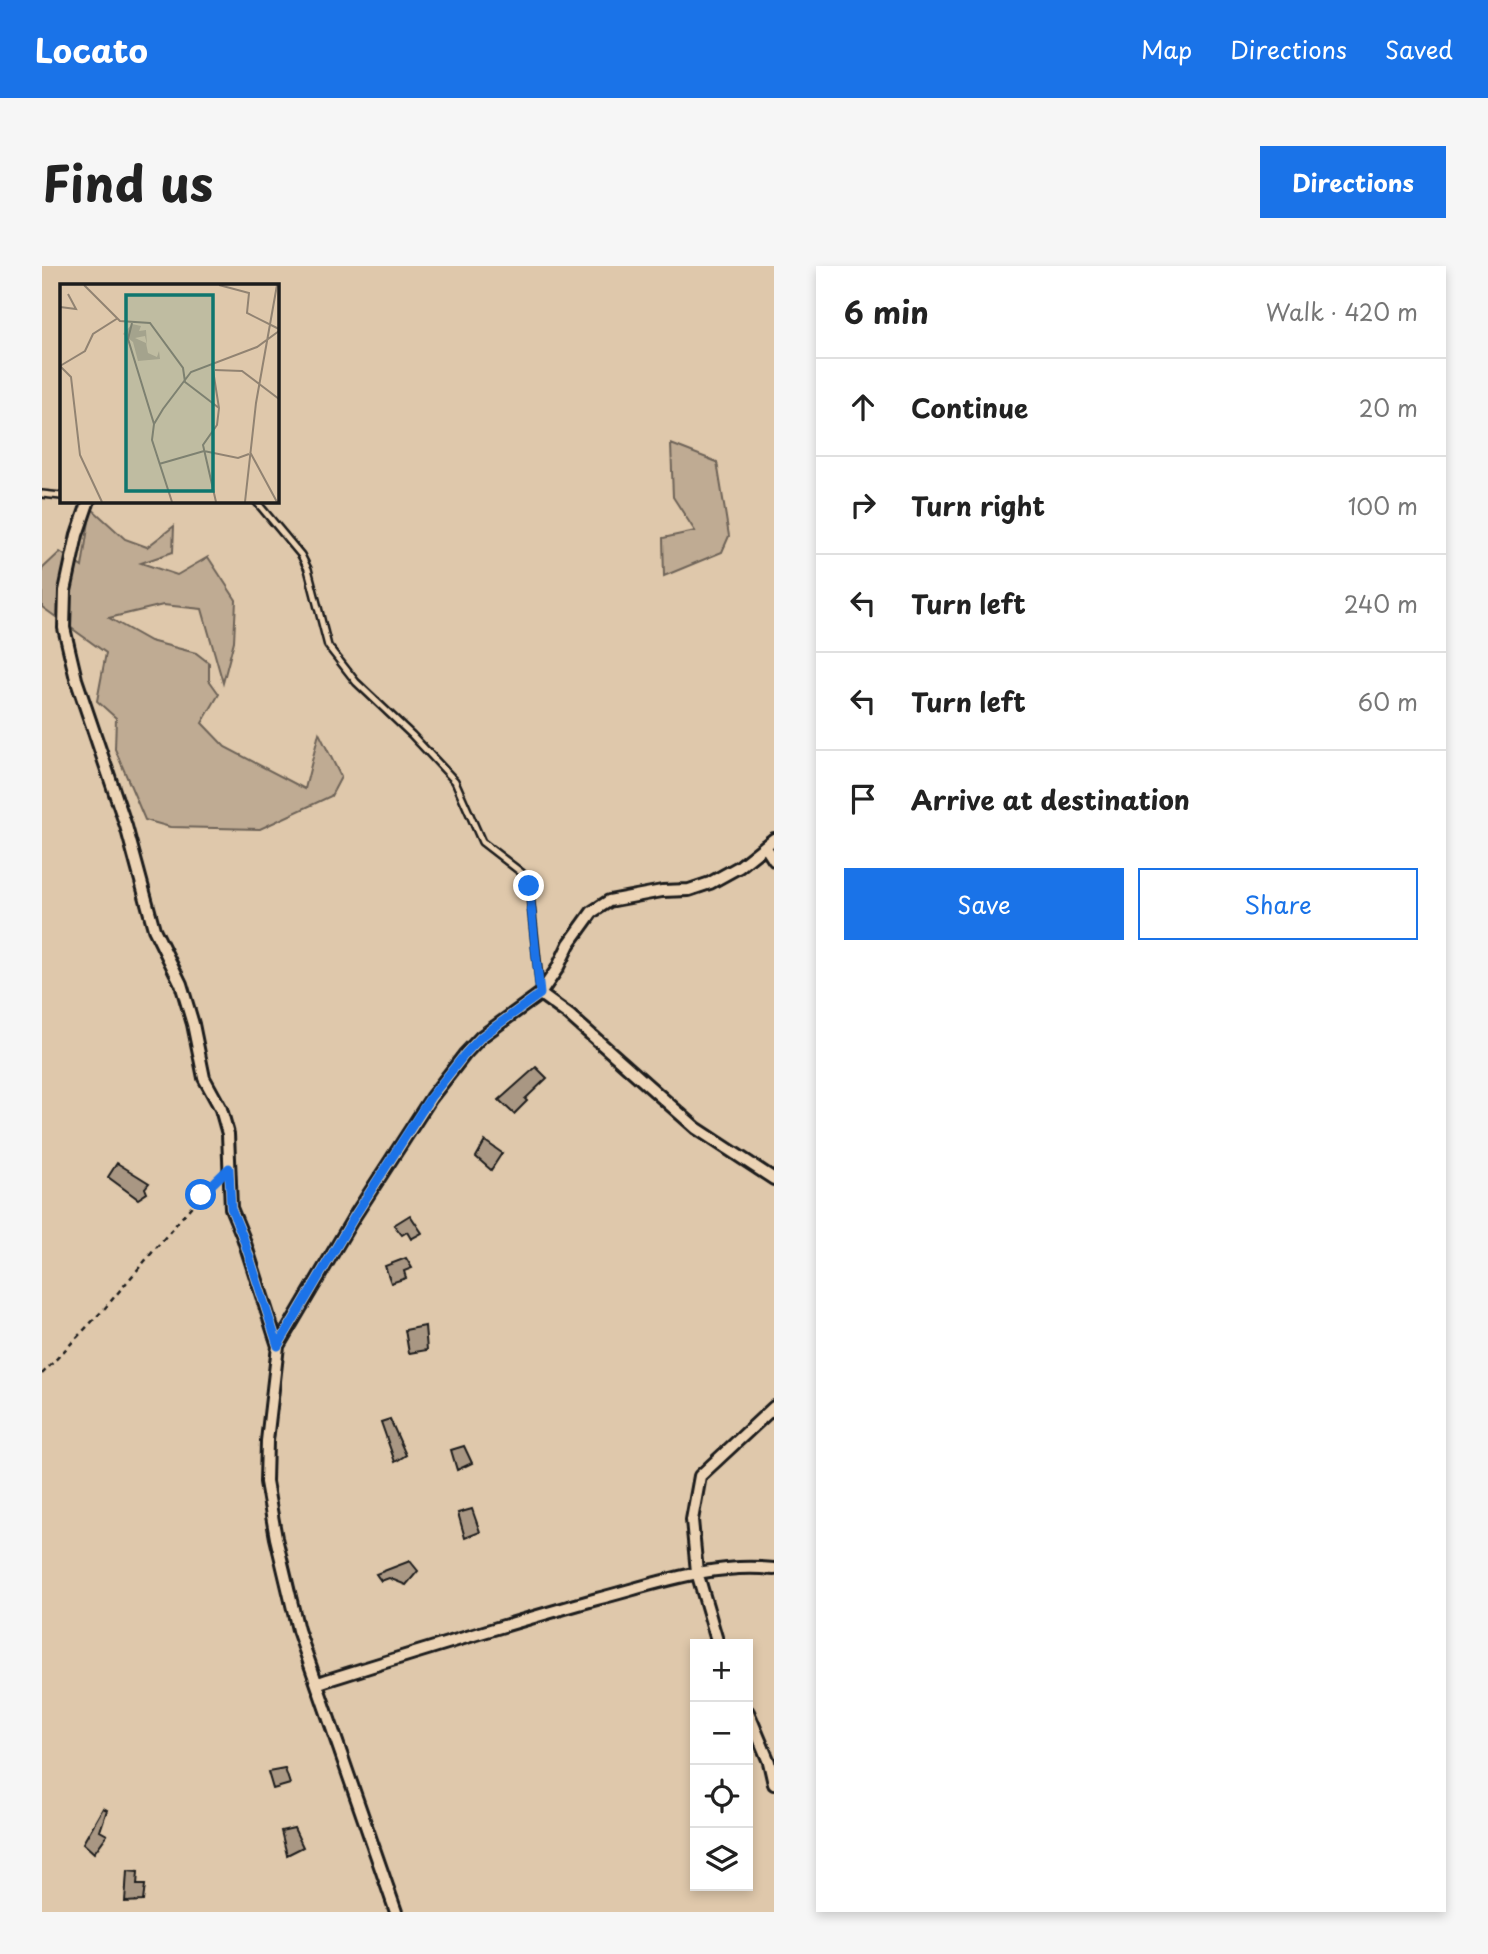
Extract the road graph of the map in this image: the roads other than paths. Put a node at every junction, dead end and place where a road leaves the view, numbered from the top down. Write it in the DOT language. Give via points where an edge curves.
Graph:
graph roads {
  1 [pos="42,494"];
  2 [pos="60,496"];
  3 [pos="88,502"];
  4 [pos="257,502"];
  5 [pos="769,843"];
  6 [pos="774,860"];
  7 [pos="540,994"];
  8 [pos="774,1179"];
  9 [pos="278,1346"];
  10 [pos="774,1406"];
  11 [pos="774,1569"];
  12 [pos="697,1572"];
  13 [pos="717,1639"];
  14 [pos="318,1683"];
  15 [pos="753,1725"];
  16 [pos="774,1784"];
  17 [pos="396,1912"];
  1 -- 2 [label="lane"];
  3 -- 9 [label="street" via="65,592 64,628 154,929 181,984 204,1078 221,1109 228,1135 231,1208"];
  4 -- 7 [label="lane" via="292,542 308,569 328,646 356,682 455,781 482,842 522,873 529,886"];
  5 -- 6 [label="street"];
  5 -- 7 [label="street" via="710,883 609,901 592,912"];
  7 -- 8 [label="street" via="696,1128"];
  7 -- 9 [label="street" via="481,1037 430,1098"];
  9 -- 14 [label="street" via="266,1482 275,1538"];
  10 -- 12 [label="street" via="700,1476 692,1521"];
  11 -- 12 [label="street"];
  12 -- 13 [label="street"];
  12 -- 14 [label="street"];
  14 -- 17 [label="street"];
  15 -- 16 [label="street"];
}
